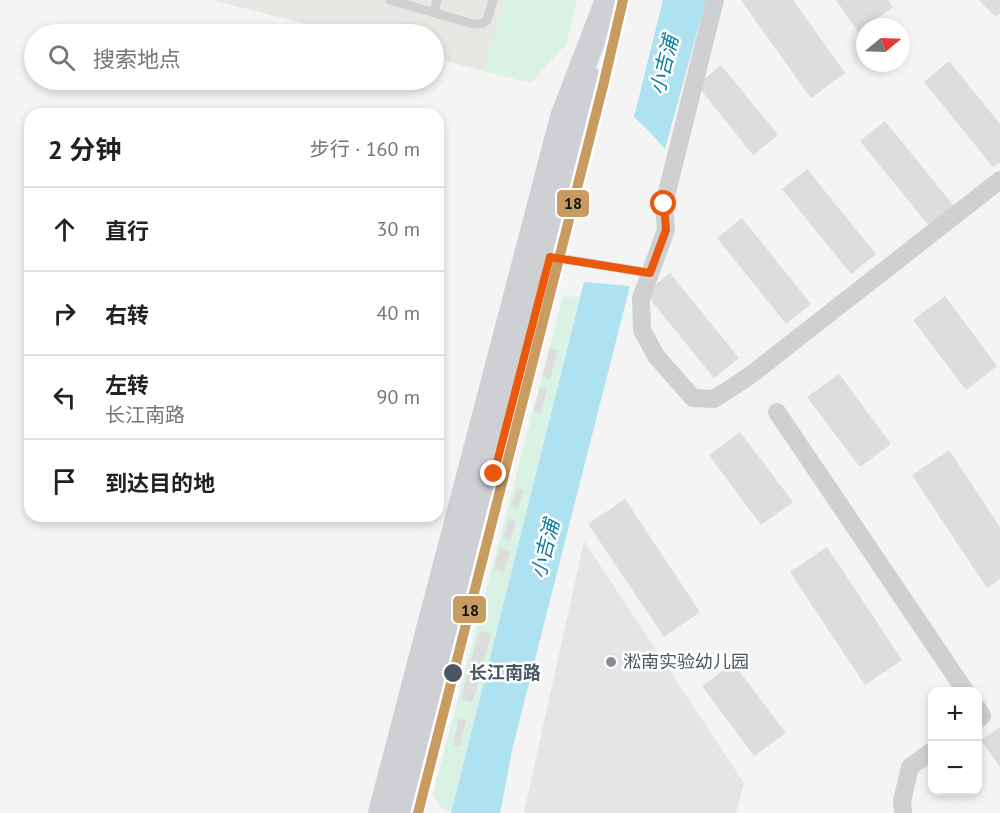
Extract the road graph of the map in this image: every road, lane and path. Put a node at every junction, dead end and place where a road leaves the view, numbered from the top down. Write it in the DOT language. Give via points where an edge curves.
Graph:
graph roads {
  1 [pos="390,0"];
  2 [pos="437,0"];
  3 [pos="494,0"];
  4 [pos="609,0"];
  5 [pos="715,0"];
  6 [pos="434,12"];
  7 [pos="1000,180"];
  8 [pos="550,257"];
  9 [pos="650,273"];
  10 [pos="777,412"];
  11 [pos="963,687"];
  12 [pos="928,754"];
  13 [pos="381,813"];
  14 [pos="406,813"];
  15 [pos="903,813"];
  1 -- 6 [label="lane"];
  2 -- 6 [label="lane"];
  3 -- 6 [label="lane" via="488,20 483,23 473,24"];
  4 -- 8 [label="main road"];
  4 -- 13 [label="main road" via="563,117"];
  5 -- 9 [label="street" via="664,204 666,230"];
  7 -- 9 [label="street" via="748,377 714,399 693,398 656,357 642,330 641,298"];
  8 -- 9 [label="lane"];
  8 -- 14 [label="main road"];
  10 -- 11 [label="street"];
  12 -- 15 [label="street" via="910,767"];
}
